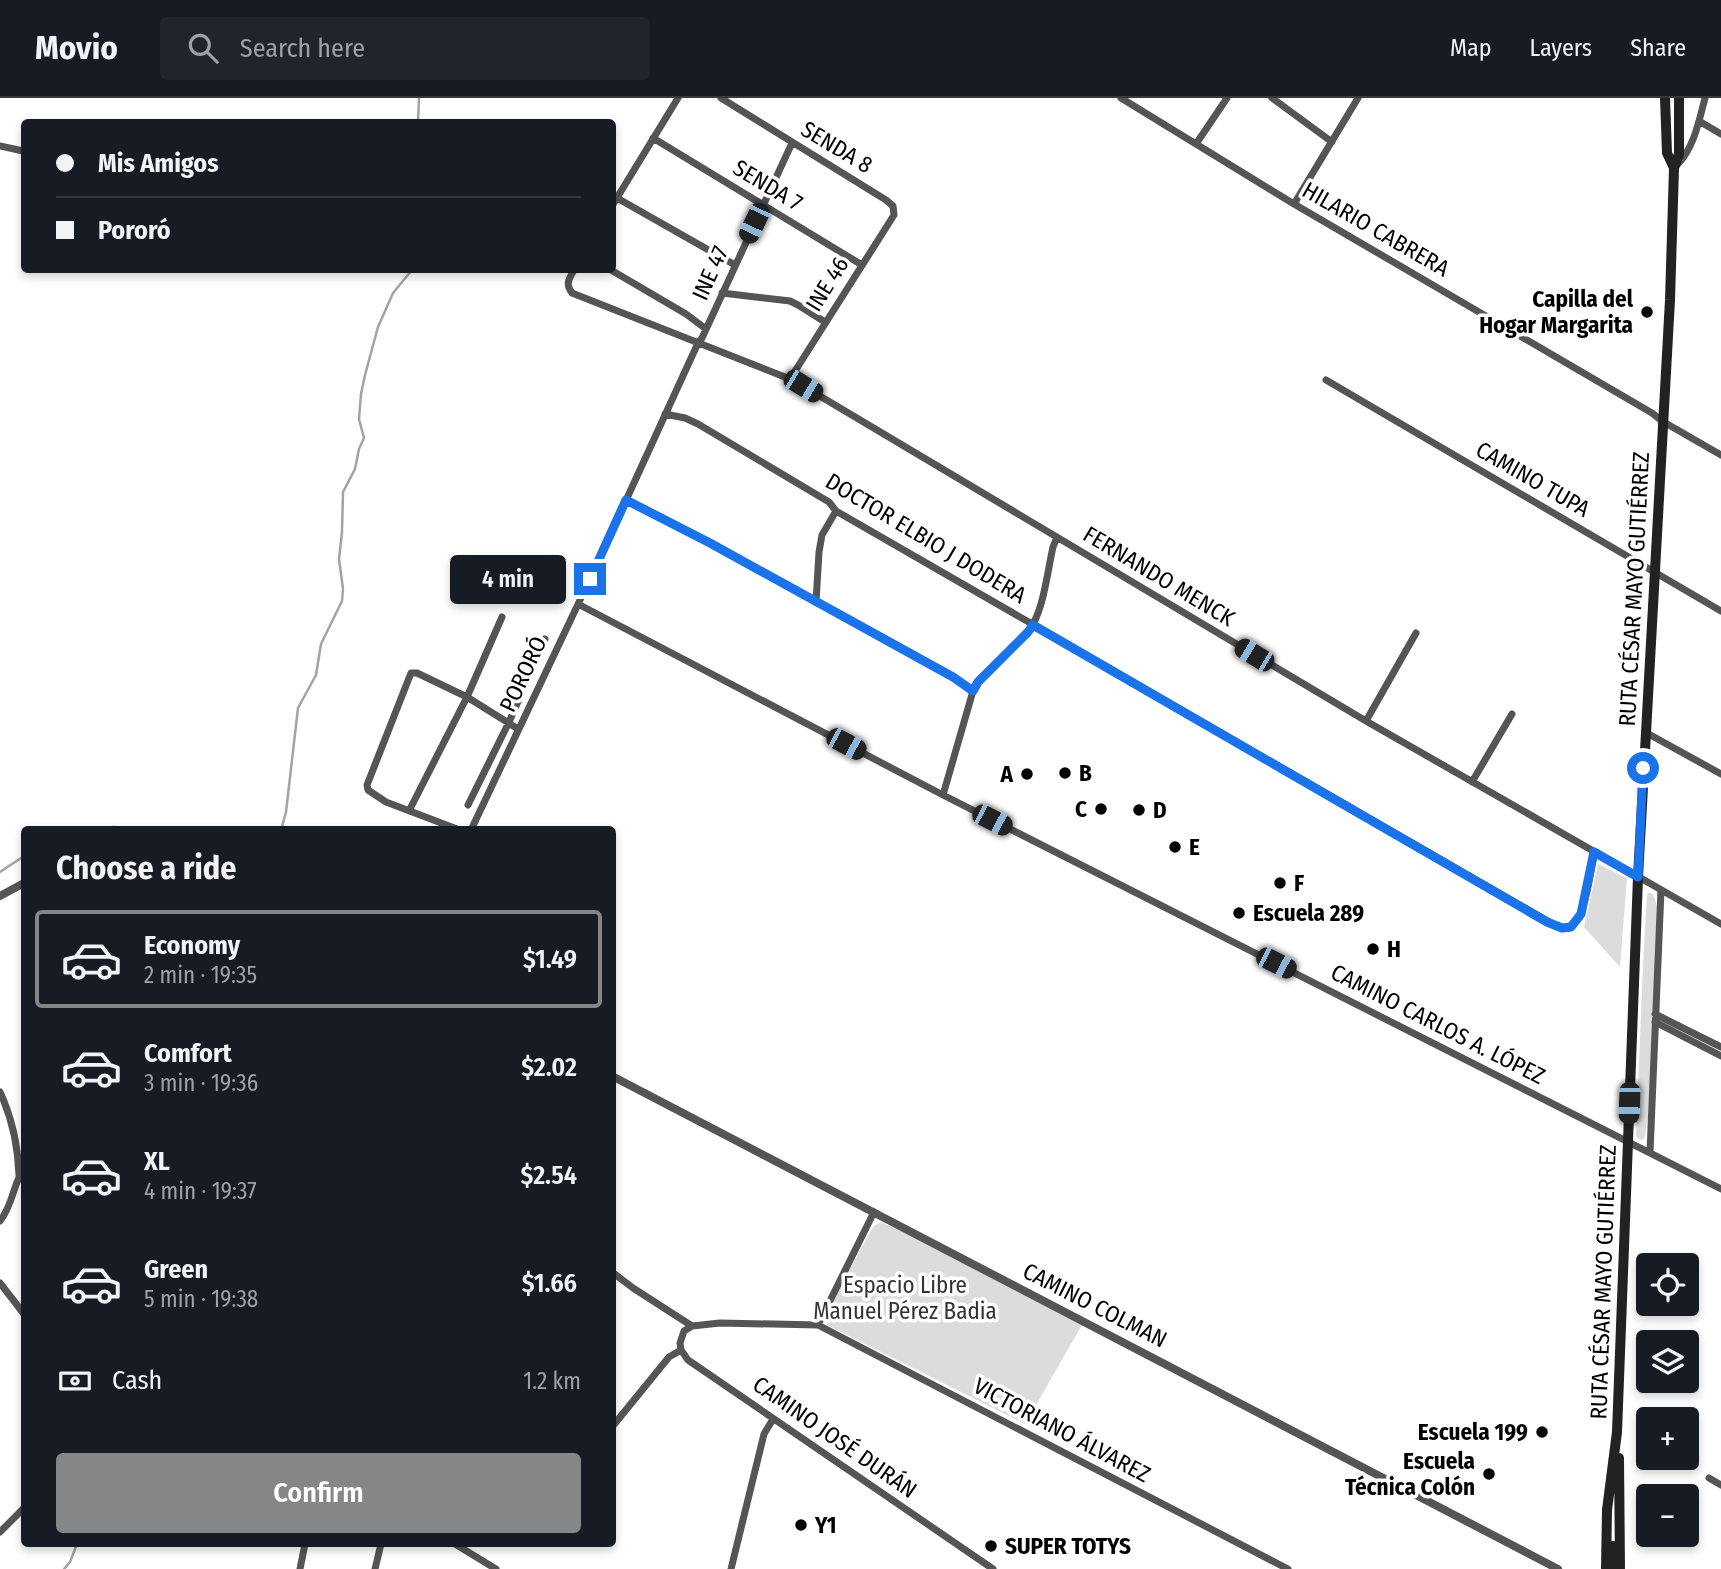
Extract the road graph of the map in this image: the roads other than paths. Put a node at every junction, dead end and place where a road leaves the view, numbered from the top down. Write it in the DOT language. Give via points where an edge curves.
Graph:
graph roads {
  1 [pos="678,98"];
  2 [pos="721,98"];
  3 [pos="1121,98"];
  4 [pos="1139,98"];
  5 [pos="1227,98"];
  6 [pos="1272,98"];
  7 [pos="1358,98"];
  8 [pos="1665,98"];
  9 [pos="1679,98"];
  10 [pos="1705,98"];
  11 [pos="1138,108"];
  12 [pos="1699,121"];
  13 [pos="1721,134"];
  14 [pos="653,138"];
  15 [pos="1332,142"];
  16 [pos="792,143"];
  17 [pos="1196,144"];
  18 [pos="0,146"];
  19 [pos="21,150"];
  20 [pos="1674,168"];
  21 [pos="616,200"];
  22 [pos="616,203"];
  23 [pos="763,204"];
  24 [pos="1294,204"];
  25 [pos="894,210"];
  26 [pos="734,265"];
  27 [pos="862,265"];
  28 [pos="572,273"];
  29 [pos="616,273"];
  30 [pos="722,293"];
  31 [pos="825,323"];
  32 [pos="706,329"];
  33 [pos="698,343"];
  34 [pos="790,379"];
  35 [pos="1326,380"];
  36 [pos="665,414"];
  37 [pos="1662,421"];
  38 [pos="1721,455"];
  39 [pos="626,500"];
  40 [pos="836,511"];
  41 [pos="1057,537"];
  42 [pos="1654,571"];
  43 [pos="816,602"];
  44 [pos="578,604"];
  45 [pos="1721,611"];
  46 [pos="502,617"];
  47 [pos="1033,625"];
  48 [pos="1416,633"];
  49 [pos="545,639"];
  50 [pos="973,691"];
  51 [pos="467,697"];
  52 [pos="1512,714"];
  53 [pos="1366,721"];
  54 [pos="509,722"];
  55 [pos="518,729"];
  56 [pos="1645,732"];
  57 [pos="1721,774"];
  58 [pos="1472,782"];
  59 [pos="943,795"];
  60 [pos="468,805"];
  61 [pos="409,811"];
  62 [pos="451,826"];
  63 [pos="473,826"];
  64 [pos="1594,852"];
  65 [pos="1638,877"];
  66 [pos="21,885"];
  67 [pos="1661,890"];
  68 [pos="0,896"];
  69 [pos="1721,924"];
  70 [pos="1655,1018"];
  71 [pos="1721,1047"];
  72 [pos="1721,1056"];
  73 [pos="616,1078"];
  74 [pos="0,1092"];
  75 [pos="16,1140"];
  76 [pos="1628,1142"];
  77 [pos="21,1143"];
  78 [pos="1650,1152"];
  79 [pos="21,1172"];
  80 [pos="19,1175"];
  81 [pos="1721,1189"];
  82 [pos="874,1212"];
  83 [pos="0,1221"];
  84 [pos="616,1275"];
  85 [pos="0,1283"];
  86 [pos="21,1310"];
  87 [pos="818,1325"];
  88 [pos="692,1326"];
  89 [pos="681,1350"];
  90 [pos="773,1419"];
  91 [pos="616,1422"];
  92 [pos="1617,1433"];
  93 [pos="1709,1478"];
  94 [pos="1721,1485"];
  95 [pos="21,1511"];
  96 [pos="1607,1529"];
  97 [pos="0,1532"];
  98 [pos="304,1547"];
  99 [pos="379,1547"];
  100 [pos="461,1547"];
  101 [pos="300,1569"];
  102 [pos="375,1569"];
  103 [pos="496,1569"];
  104 [pos="731,1569"];
  105 [pos="993,1569"];
  106 [pos="1288,1569"];
  107 [pos="1558,1569"];
  108 [pos="1606,1569"];
  109 [pos="1613,1569"];
  110 [pos="1620,1569"];
  1 -- 14 [label="street"];
  2 -- 16 [label="street, SENDA 8"];
  3 -- 11 [label="street, HILARIO CABRERA"];
  4 -- 11 [label="street"];
  5 -- 17 [label="street"];
  6 -- 15 [label="street"];
  7 -- 15 [label="street"];
  8 -- 20 [label="main road, RUTA CÉSAR MAYO GUTIÉRREZ" via="1667,153"];
  9 -- 20 [label="main road, RUTA CÉSAR MAYO GUTIÉRREZ" via="1679,154"];
  10 -- 12 [label="street"];
  11 -- 17 [label="street, HILARIO CABRERA"];
  12 -- 13 [label="street"];
  12 -- 20 [label="street" via="1689,149"];
  14 -- 21 [label="street"];
  14 -- 23 [label="street, SENDA 7"];
  15 -- 24 [label="street"];
  16 -- 23 [label="street, INE 47"];
  16 -- 25 [label="street, SENDA 8" via="886,200"];
  17 -- 24 [label="street, HILARIO CABRERA"];
  18 -- 19 [label="street"];
  20 -- 37 [label="main road, RUTA CÉSAR MAYO GUTIÉRREZ"];
  22 -- 26 [label="street"];
  23 -- 26 [label="street, INE 47"];
  23 -- 27 [label="street, SENDA 7"];
  24 -- 37 [label="street, HILARIO CABRERA"];
  25 -- 27 [label="street, INE 46"];
  26 -- 30 [label="street, INE 47"];
  27 -- 31 [label="street, INE 46"];
  28 -- 33 [label="street, FERNANDO MENCK" via="567,287 572,293"];
  29 -- 32 [label="street"];
  30 -- 31 [label="street" via="790,301"];
  30 -- 32 [label="street, INE 47"];
  31 -- 34 [label="street, INE 46"];
  32 -- 33 [label="street, INE 47"];
  33 -- 34 [label="street, FERNANDO MENCK"];
  33 -- 36 [label="street, PORORÓ"];
  34 -- 41 [label="street, FERNANDO MENCK"];
  35 -- 42 [label="street, CAMINO TUPA"];
  36 -- 39 [label="street, PORORÓ"];
  36 -- 40 [label="street, DOCTOR ELBIO J DODERA" via="698,424 829,502"];
  37 -- 38 [label="street, HILARIO CABRERA"];
  37 -- 42 [label="main road, RUTA CÉSAR MAYO GUTIÉRREZ"];
  39 -- 43 [label="street"];
  39 -- 44 [label="street, PORORÓ"];
  40 -- 43 [label="street" via="822,535"];
  40 -- 47 [label="street, DOCTOR ELBIO J DODERA"];
  41 -- 47 [label="street"];
  41 -- 53 [label="street, FERNANDO MENCK"];
  42 -- 45 [label="street, CAMINO TUPA"];
  42 -- 56 [label="main road, RUTA CÉSAR MAYO GUTIÉRREZ"];
  43 -- 50 [label="street"];
  44 -- 55 [label="street, PORORÓ"];
  44 -- 59 [label="street, CAMINO CARLOS A. LÓPEZ"];
  46 -- 51 [label="street"];
  47 -- 50 [label="street"];
  47 -- 64 [label="street, DOCTOR ELBIO J DODERA" via="1558,928 1571,927 1581,914"];
  48 -- 53 [label="street"];
  49 -- 54 [label="street"];
  50 -- 59 [label="street"];
  51 -- 54 [label="street"];
  51 -- 61 [label="street"];
  51 -- 61 [label="street" via="411,673 367,785 370,793"];
  52 -- 58 [label="street"];
  53 -- 58 [label="street, FERNANDO MENCK"];
  54 -- 55 [label="street"];
  54 -- 60 [label="street"];
  55 -- 63 [label="street, PORORÓ"];
  56 -- 57 [label="street"];
  56 -- 65 [label="main road, RUTA CÉSAR MAYO GUTIÉRREZ"];
  58 -- 64 [label="street, FERNANDO MENCK"];
  59 -- 76 [label="street, CAMINO CARLOS A. LÓPEZ"];
  61 -- 62 [label="street"];
  64 -- 65 [label="street, FERNANDO MENCK"];
  65 -- 67 [label="street, FERNANDO MENCK"];
  65 -- 76 [label="main road, RUTA CÉSAR MAYO GUTIÉRREZ"];
  66 -- 68 [label="street"];
  67 -- 69 [label="street, FERNANDO MENCK"];
  67 -- 70 [label="street, RUTA CÉSAR MAYO GUTIÉRREZ"];
  70 -- 71 [label="street"];
  70 -- 72 [label="street"];
  70 -- 78 [label="street, RUTA CÉSAR MAYO GUTIÉRREZ"];
  73 -- 82 [label="street, CAMINO COLMAN"];
  74 -- 75 [label="street"];
  75 -- 77 [label="street"];
  75 -- 80 [label="street"];
  76 -- 78 [label="street, CAMINO CARLOS A. LÓPEZ"];
  76 -- 92 [label="main road, RUTA CÉSAR MAYO GUTIÉRREZ"];
  78 -- 81 [label="street, CAMINO CARLOS A. LÓPEZ"];
  79 -- 80 [label="street"];
  80 -- 83 [label="street"];
  82 -- 87 [label="street"];
  82 -- 107 [label="street, CAMINO COLMAN"];
  84 -- 88 [label="street"];
  85 -- 86 [label="street"];
  87 -- 88 [label="street"];
  87 -- 106 [label="street, VICTORIANO ÁLVAREZ"];
  88 -- 89 [label="street" via="681,1337"];
  89 -- 90 [label="street, CAMINO JOSÉ DURÁN" via="688,1360"];
  89 -- 91 [label="street" via="668,1357"];
  90 -- 104 [label="street" via="764,1434"];
  90 -- 105 [label="street, CAMINO JOSÉ DURÁN"];
  92 -- 96 [label="main road, RUTA CÉSAR MAYO GUTIÉRREZ"];
  92 -- 110 [label="main road, RUTA CÉSAR MAYO GUTIÉRREZ"];
  93 -- 94 [label="street"];
  95 -- 97 [label="street"];
  96 -- 108 [label="main road, RUTA CÉSAR MAYO GUTIÉRREZ"];
  96 -- 109 [label="main road" via="1613,1544"];
  98 -- 101 [label="street"];
  99 -- 102 [label="street"];
  100 -- 103 [label="street"];
}
